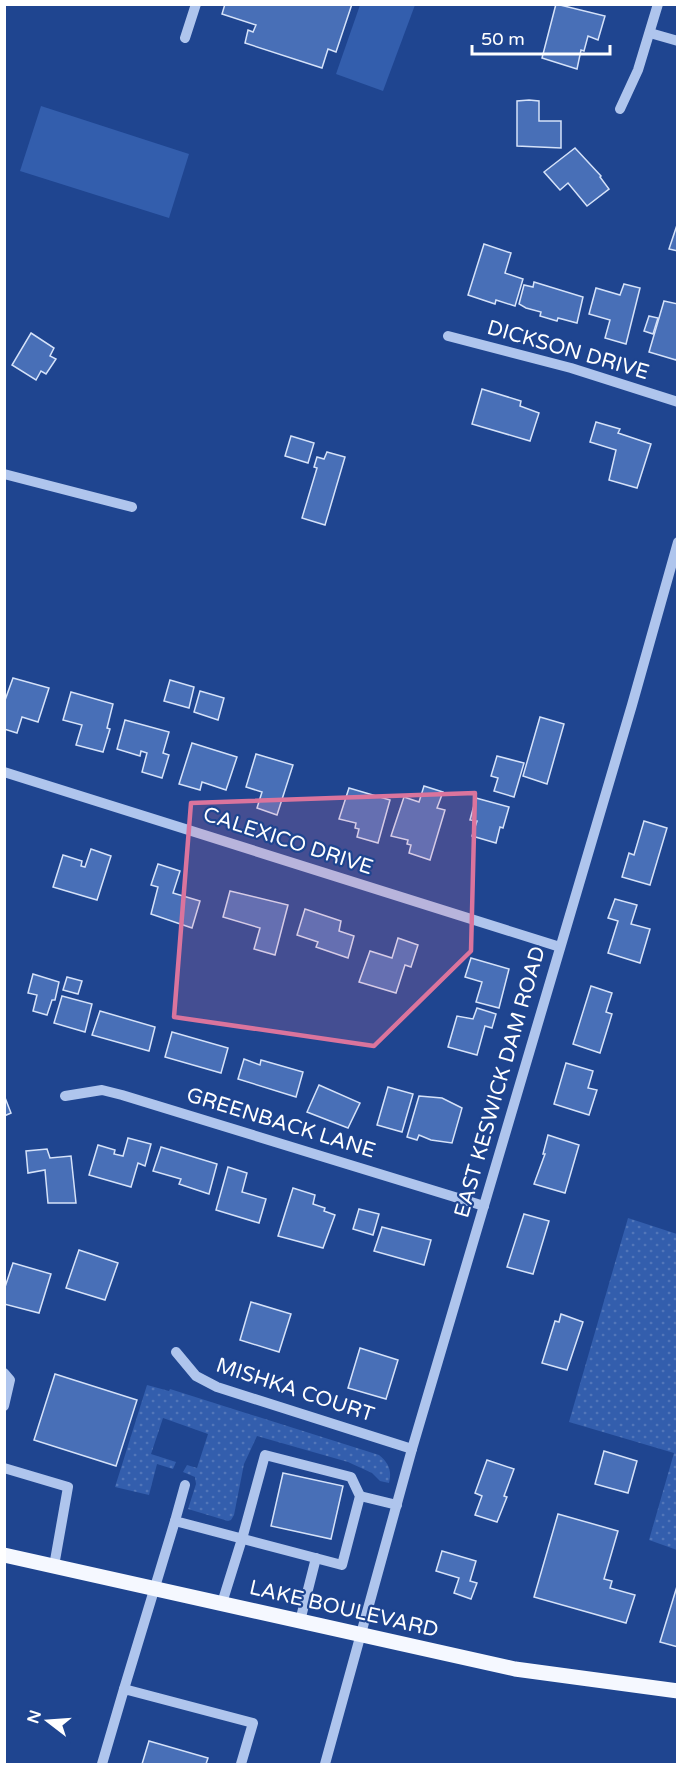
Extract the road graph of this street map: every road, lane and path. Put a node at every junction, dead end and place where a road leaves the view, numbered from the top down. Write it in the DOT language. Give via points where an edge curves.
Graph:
graph roads {
  1 [pos="196,4"];
  2 [pos="658,4"];
  3 [pos="650,33"];
  4 [pos="185,38"];
  5 [pos="678,41"];
  6 [pos="620,109"];
  7 [pos="448,336"];
  8 [pos="678,402"];
  9 [pos="4,474"];
  10 [pos="132,507"];
  11 [pos="678,542"];
  12 [pos="4,771"];
  13 [pos="560,947"];
  14 [pos="65,1096"];
  15 [pos="484,1206"];
  16 [pos="176,1352"];
  17 [pos="4,1373"];
  18 [pos="4,1406"];
  19 [pos="412,1449"];
  20 [pos="4,1468"];
  21 [pos="185,1485"];
  22 [pos="360,1496"];
  23 [pos="397,1505"];
  24 [pos="175,1521"];
  25 [pos="242,1539"];
  26 [pos="4,1555"];
  27 [pos="316,1558"];
  28 [pos="54,1566"];
  29 [pos="155,1588"];
  30 [pos="222,1603"];
  31 [pos="300,1621"];
  32 [pos="361,1634"];
  33 [pos="124,1689"];
  34 [pos="678,1690"];
  35 [pos="102,1764"];
  36 [pos="241,1764"];
  37 [pos="325,1764"];
  1 -- 4 [label="street"];
  2 -- 3 [label="street"];
  3 -- 5 [label="street"];
  3 -- 6 [label="street"];
  7 -- 8 [label="street, DICKSON DRIVE" via="571,368"];
  9 -- 10 [label="street"];
  11 -- 13 [label="street, EAST KESWICK DAM ROAD"];
  12 -- 13 [label="street, CALEXICO DRIVE"];
  13 -- 15 [label="street, EAST KESWICK DAM ROAD"];
  14 -- 15 [label="street, GREENBACK LANE" via="102,1090 122,1095"];
  15 -- 19 [label="street, EAST KESWICK DAM ROAD"];
  16 -- 19 [label="street, MISHKA COURT" via="196,1376 217,1388"];
  17 -- 18 [label="street" via="10,1380"];
  19 -- 23 [label="street, EAST KESWICK DAM ROAD"];
  20 -- 28 [label="street" via="68,1487"];
  21 -- 24 [label="street"];
  22 -- 23 [label="street"];
  22 -- 25 [label="street" via="351,1477 265,1455"];
  22 -- 27 [label="street" via="342,1565"];
  23 -- 32 [label="street, EAST KESWICK DAM ROAD"];
  24 -- 25 [label="street"];
  24 -- 29 [label="street"];
  25 -- 27 [label="street"];
  25 -- 30 [label="street"];
  26 -- 28 [label="main road, LAKE BOULEVARD"];
  27 -- 31 [label="street"];
  28 -- 29 [label="main road, LAKE BOULEVARD"];
  29 -- 30 [label="main road, LAKE BOULEVARD"];
  29 -- 33 [label="street"];
  30 -- 31 [label="main road, LAKE BOULEVARD"];
  31 -- 32 [label="main road, LAKE BOULEVARD"];
  32 -- 34 [label="main road, LAKE BOULEVARD" via="515,1669"];
  32 -- 37 [label="street, EAST KESWICK DAM ROAD"];
  33 -- 35 [label="street"];
  33 -- 36 [label="street" via="253,1723"];
}
